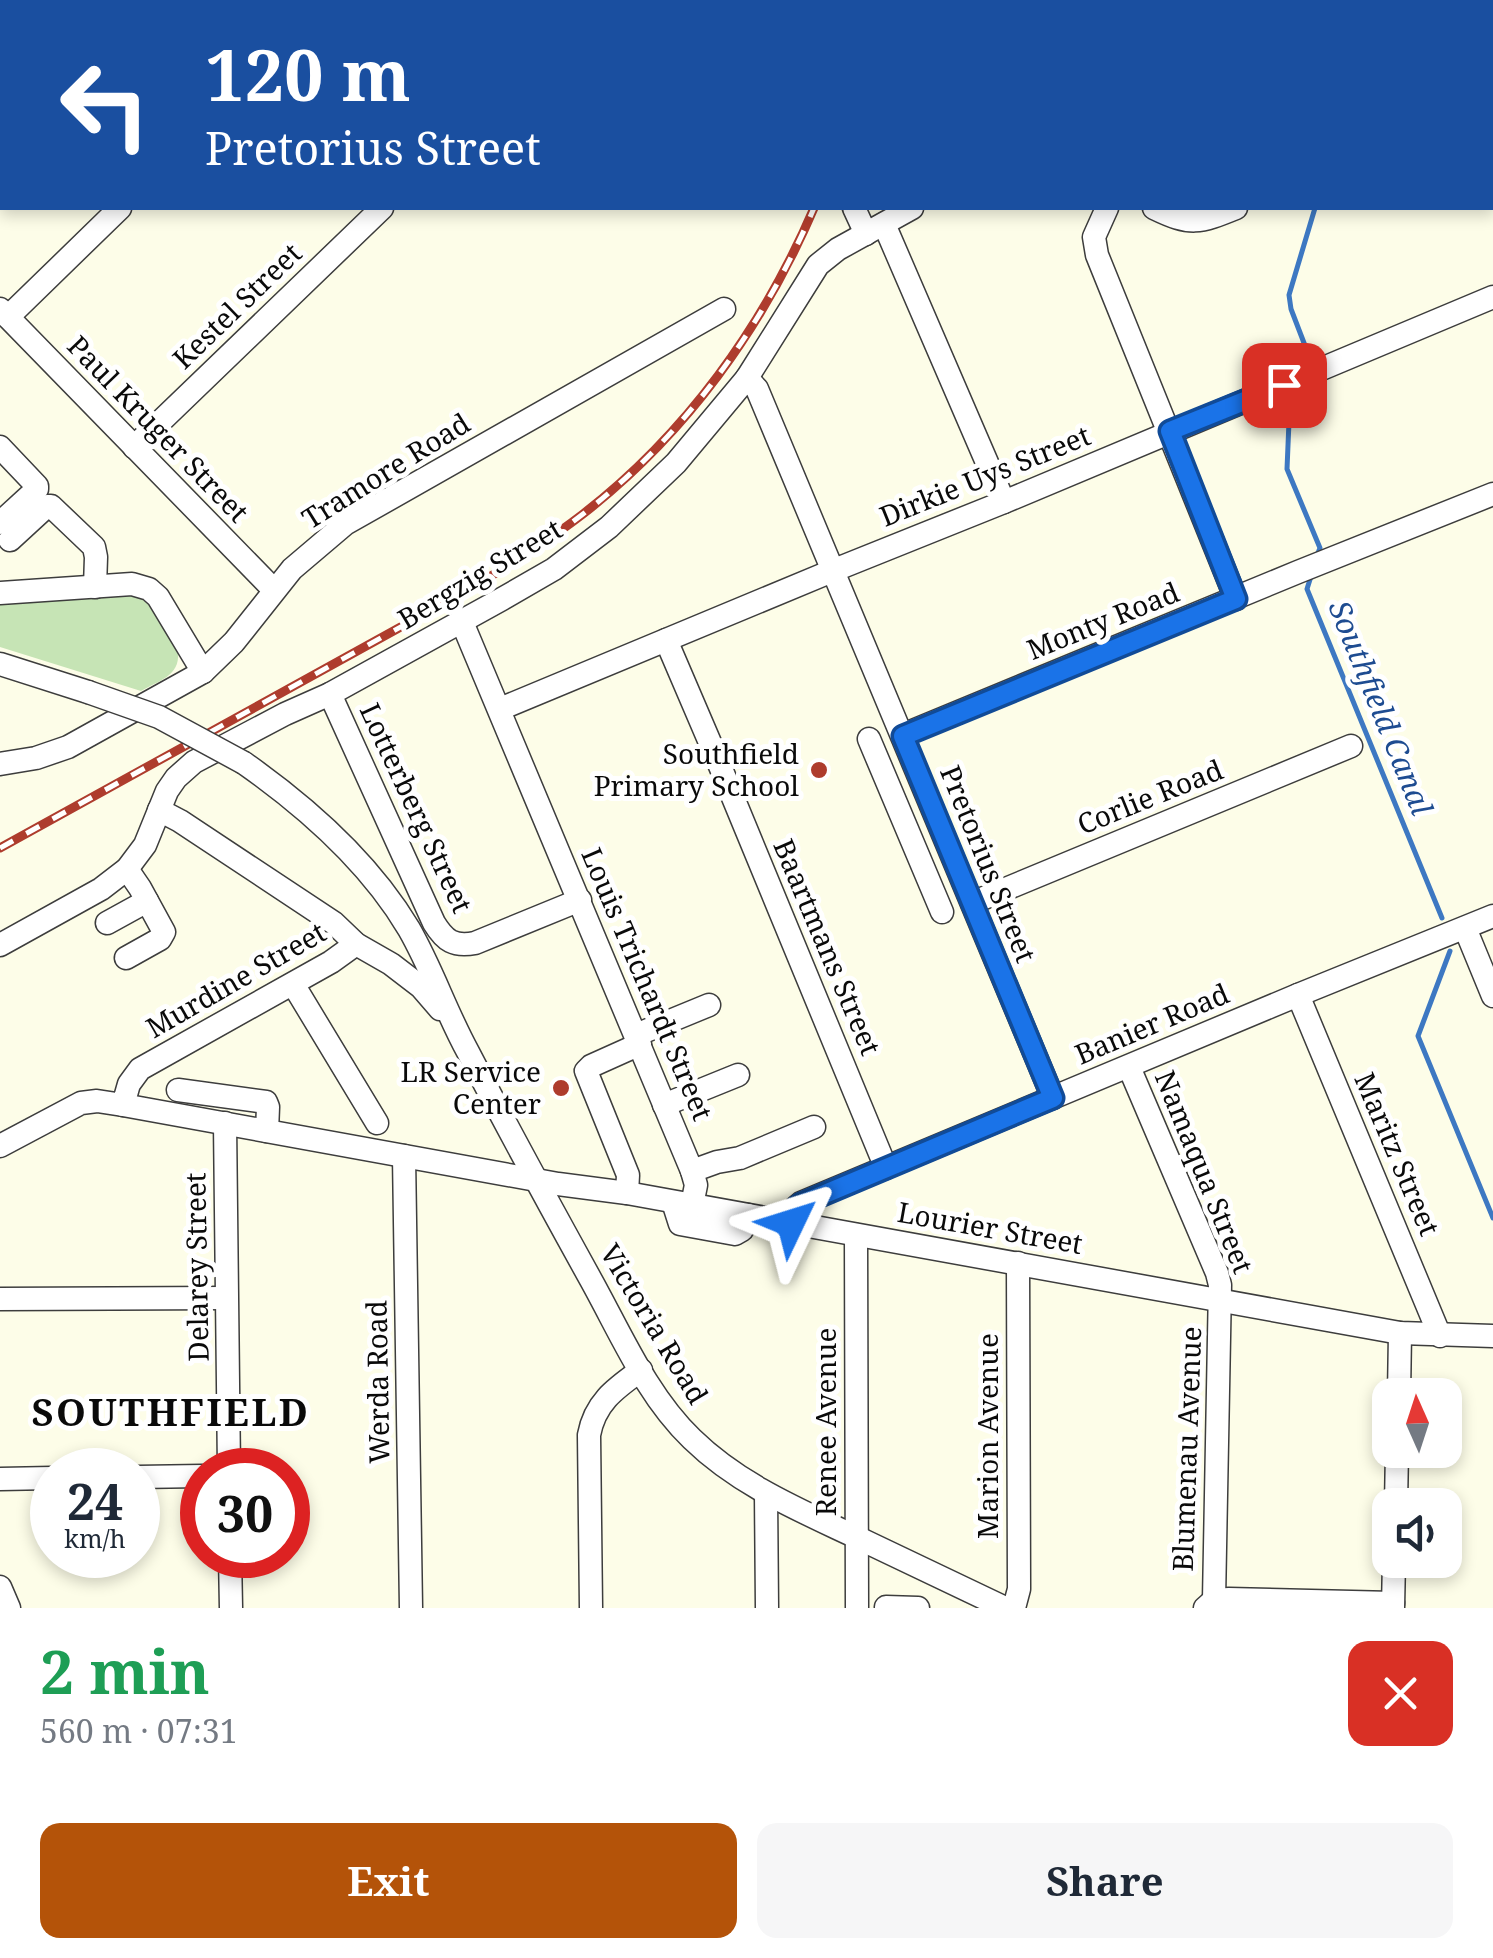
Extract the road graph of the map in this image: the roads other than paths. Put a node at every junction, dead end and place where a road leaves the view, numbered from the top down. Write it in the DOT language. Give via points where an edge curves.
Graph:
graph roads {
  1 [pos="118,210"];
  2 [pos="380,210"];
  3 [pos="856,210"];
  4 [pos="908,210"];
  5 [pos="1106,210"];
  6 [pos="1159,210"];
  7 [pos="1230,210"];
  8 [pos="875,229"];
  9 [pos="1493,297"];
  10 [pos="724,309"];
  11 [pos="4,313"];
  12 [pos="748,378"];
  13 [pos="1170,431"];
  14 [pos="0,447"];
  15 [pos="134,447"];
  16 [pos="1493,494"];
  17 [pos="1004,502"];
  18 [pos="5,531"];
  19 [pos="832,571"];
  20 [pos="2,586"];
  21 [pos="94,587"];
  22 [pos="274,590"];
  23 [pos="1236,599"];
  24 [pos="462,622"];
  25 [pos="666,640"];
  26 [pos="0,664"];
  27 [pos="203,672"];
  28 [pos="330,694"];
  29 [pos="500,709"];
  30 [pos="903,736"];
  31 [pos="869,739"];
  32 [pos="1351,746"];
  33 [pos="0,764"];
  34 [pos="159,810"];
  35 [pos="127,869"];
  36 [pos="961,876"];
  37 [pos="932,888"];
  38 [pos="147,900"];
  39 [pos="580,900"];
  40 [pos="972,903"];
  41 [pos="942,912"];
  42 [pos="1493,916"];
  43 [pos="106,922"];
  44 [pos="1454,933"];
  45 [pos="356,944"];
  46 [pos="0,946"];
  47 [pos="126,958"];
  48 [pos="293,984"];
  49 [pos="1298,995"];
  50 [pos="1493,996"];
  51 [pos="709,1006"];
  52 [pos="455,1028"];
  53 [pos="638,1040"];
  54 [pos="1129,1067"];
  55 [pos="738,1075"];
  56 [pos="178,1090"];
  57 [pos="1053,1098"];
  58 [pos="123,1105"];
  59 [pos="664,1105"];
  60 [pos="225,1124"];
  61 [pos="376,1124"];
  62 [pos="814,1127"];
  63 [pos="267,1131"];
  64 [pos="0,1146"];
  65 [pos="404,1156"];
  66 [pos="886,1168"];
  67 [pos="692,1172"];
  68 [pos="534,1178"];
  69 [pos="627,1193"];
  70 [pos="682,1204"];
  71 [pos="791,1223"];
  72 [pos="856,1235"];
  73 [pos="1018,1263"];
  74 [pos="226,1298"];
  75 [pos="0,1299"];
  76 [pos="1221,1300"];
  77 [pos="1400,1334"];
  78 [pos="1440,1336"];
  79 [pos="1493,1336"];
  80 [pos="641,1370"];
  81 [pos="1399,1378"];
  82 [pos="229,1448"];
  83 [pos="30,1478"];
  84 [pos="0,1479"];
  85 [pos="766,1494"];
  86 [pos="856,1537"];
  87 [pos="230,1578"];
  88 [pos="1394,1578"];
  89 [pos="956,1585"];
  90 [pos="0,1587"];
  91 [pos="1209,1604"];
  92 [pos="1288,1604"];
  93 [pos="1393,1606"];
  94 [pos="10,1608"];
  95 [pos="230,1608"];
  96 [pos="410,1608"];
  97 [pos="591,1608"];
  98 [pos="767,1608"];
  99 [pos="857,1608"];
  100 [pos="886,1608"];
  101 [pos="918,1608"];
  102 [pos="947,1608"];
  103 [pos="1005,1608"];
  104 [pos="1014,1608"];
  1 -- 11 [label="street"];
  2 -- 15 [label="street, Kestel Street"];
  3 -- 8 [label="street"];
  4 -- 8 [label="street, Bergzig Street"];
  5 -- 13 [label="street" via="1094,237 1097,256"];
  6 -- 7 [label="street" via="1194,222"];
  8 -- 12 [label="street, Bergzig Street" via="818,265"];
  8 -- 17 [label="street"];
  9 -- 13 [label="street, Dirkie Uys Street"];
  10 -- 22 [label="street, Tramore Road" via="345,524"];
  11 -- 15 [label="street, Paul Kruger Street"];
  12 -- 19 [label="street, Pretorius Street"];
  12 -- 24 [label="street, Bergzig Street" via="676,463 608,527 554,569"];
  13 -- 17 [label="street, Dirkie Uys Street"];
  13 -- 23 [label="street"];
  14 -- 18 [label="street" via="37,486"];
  15 -- 22 [label="street, Paul Kruger Street"];
  16 -- 23 [label="street, Monty Road"];
  17 -- 19 [label="street, Dirkie Uys Street"];
  18 -- 21 [label="street" via="52,506 94,548"];
  19 -- 25 [label="street, Dirkie Uys Street"];
  19 -- 30 [label="street, Pretorius Street"];
  20 -- 21 [label="street"];
  21 -- 27 [label="street" via="132,584 154,592"];
  22 -- 27 [label="street, Tramore Road"];
  23 -- 30 [label="street, Monty Road"];
  24 -- 28 [label="street, Bergzig Street"];
  24 -- 29 [label="street, Louis Trichardt Street"];
  25 -- 29 [label="street, Dirkie Uys Street"];
  25 -- 66 [label="street, Baartmans Street"];
  26 -- 52 [label="street, Victoria Road, bridge" via="159,717 244,763 311,815 364,869 406,926"];
  27 -- 33 [label="street, Tramore Road" via="68,747"];
  28 -- 34 [label="street, Bergzig Street" via="194,762 176,778"];
  28 -- 39 [label="street, Lotterberg Street" via="445,938 462,945 485,940"];
  29 -- 39 [label="street, Louis Trichardt Street"];
  30 -- 36 [label="street, Pretorius Street"];
  31 -- 37 [label="street"];
  32 -- 40 [label="street, Corlie Road"];
  34 -- 35 [label="street, Bergzig Street"];
  34 -- 45 [label="street, Victoria Road" via="321,914"];
  35 -- 38 [label="street"];
  35 -- 46 [label="street"];
  36 -- 37 [label="street"];
  36 -- 40 [label="street, Pretorius Street"];
  37 -- 41 [label="street"];
  38 -- 43 [label="street"];
  38 -- 47 [label="street" via="164,935"];
  39 -- 53 [label="street, Louis Trichardt Street"];
  40 -- 57 [label="street, Pretorius Street"];
  42 -- 44 [label="street, Banier Road"];
  44 -- 49 [label="street, Banier Road"];
  44 -- 50 [label="street"];
  45 -- 48 [label="street, Murdine Street"];
  45 -- 52 [label="street, Victoria Road" via="422,987"];
  48 -- 58 [label="street, Murdine Street" via="140,1069"];
  48 -- 61 [label="street"];
  49 -- 54 [label="street, Banier Road"];
  49 -- 78 [label="street, Maritz Street"];
  51 -- 53 [label="street"];
  52 -- 68 [label="street, Victoria Road"];
  53 -- 59 [label="street, Louis Trichardt Street"];
  53 -- 69 [label="street" via="586,1071 628,1175"];
  54 -- 57 [label="street, Banier Road"];
  54 -- 76 [label="street, Namaqua Street" via="1217,1273"];
  55 -- 59 [label="street"];
  56 -- 63 [label="street" via="266,1102"];
  57 -- 66 [label="street, Banier Road"];
  58 -- 60 [label="street"];
  58 -- 64 [label="street" via="81,1103"];
  59 -- 67 [label="street, Louis Trichardt Street"];
  60 -- 63 [label="street"];
  60 -- 74 [label="street, Delarey Street"];
  62 -- 67 [label="street"];
  63 -- 65 [label="street"];
  65 -- 68 [label="street"];
  65 -- 96 [label="street, Werda Road"];
  66 -- 71 [label="street, Banier Road" via="801,1204"];
  67 -- 70 [label="street, Louis Trichardt Street" via="696,1185"];
  68 -- 69 [label="street"];
  68 -- 80 [label="street, Victoria Road"];
  69 -- 70 [label="street"];
  70 -- 71 [label="street, Lourier Street" via="677,1220 684,1226 735,1234 748,1216"];
  71 -- 72 [label="street, Lourier Street"];
  72 -- 73 [label="street, Lourier Street"];
  72 -- 86 [label="street, Renee Avenue"];
  73 -- 76 [label="street, Lourier Street"];
  73 -- 104 [label="street, Marion Avenue"];
  74 -- 75 [label="street"];
  74 -- 82 [label="street, Delarey Street"];
  76 -- 77 [label="street, Lourier Street"];
  76 -- 91 [label="street, Blumenau Avenue"];
  77 -- 78 [label="street, Lourier Street"];
  77 -- 81 [label="street"];
  78 -- 79 [label="street, Lourier Street"];
  80 -- 85 [label="street, Victoria Road" via="662,1405 713,1460"];
  80 -- 97 [label="street" via="605,1397 589,1434"];
  83 -- 84 [label="street"];
  85 -- 86 [label="street, Victoria Road"];
  85 -- 98 [label="street"];
  86 -- 89 [label="street, Victoria Road"];
  86 -- 99 [label="street, Renee Avenue"];
  87 -- 95 [label="street"];
  88 -- 93 [label="street"];
  89 -- 102 [label="street"];
  89 -- 103 [label="street, Victoria Road"];
  90 -- 94 [label="street"];
  91 -- 92 [label="street"];
  92 -- 93 [label="street"];
  100 -- 101 [label="street"];
}
